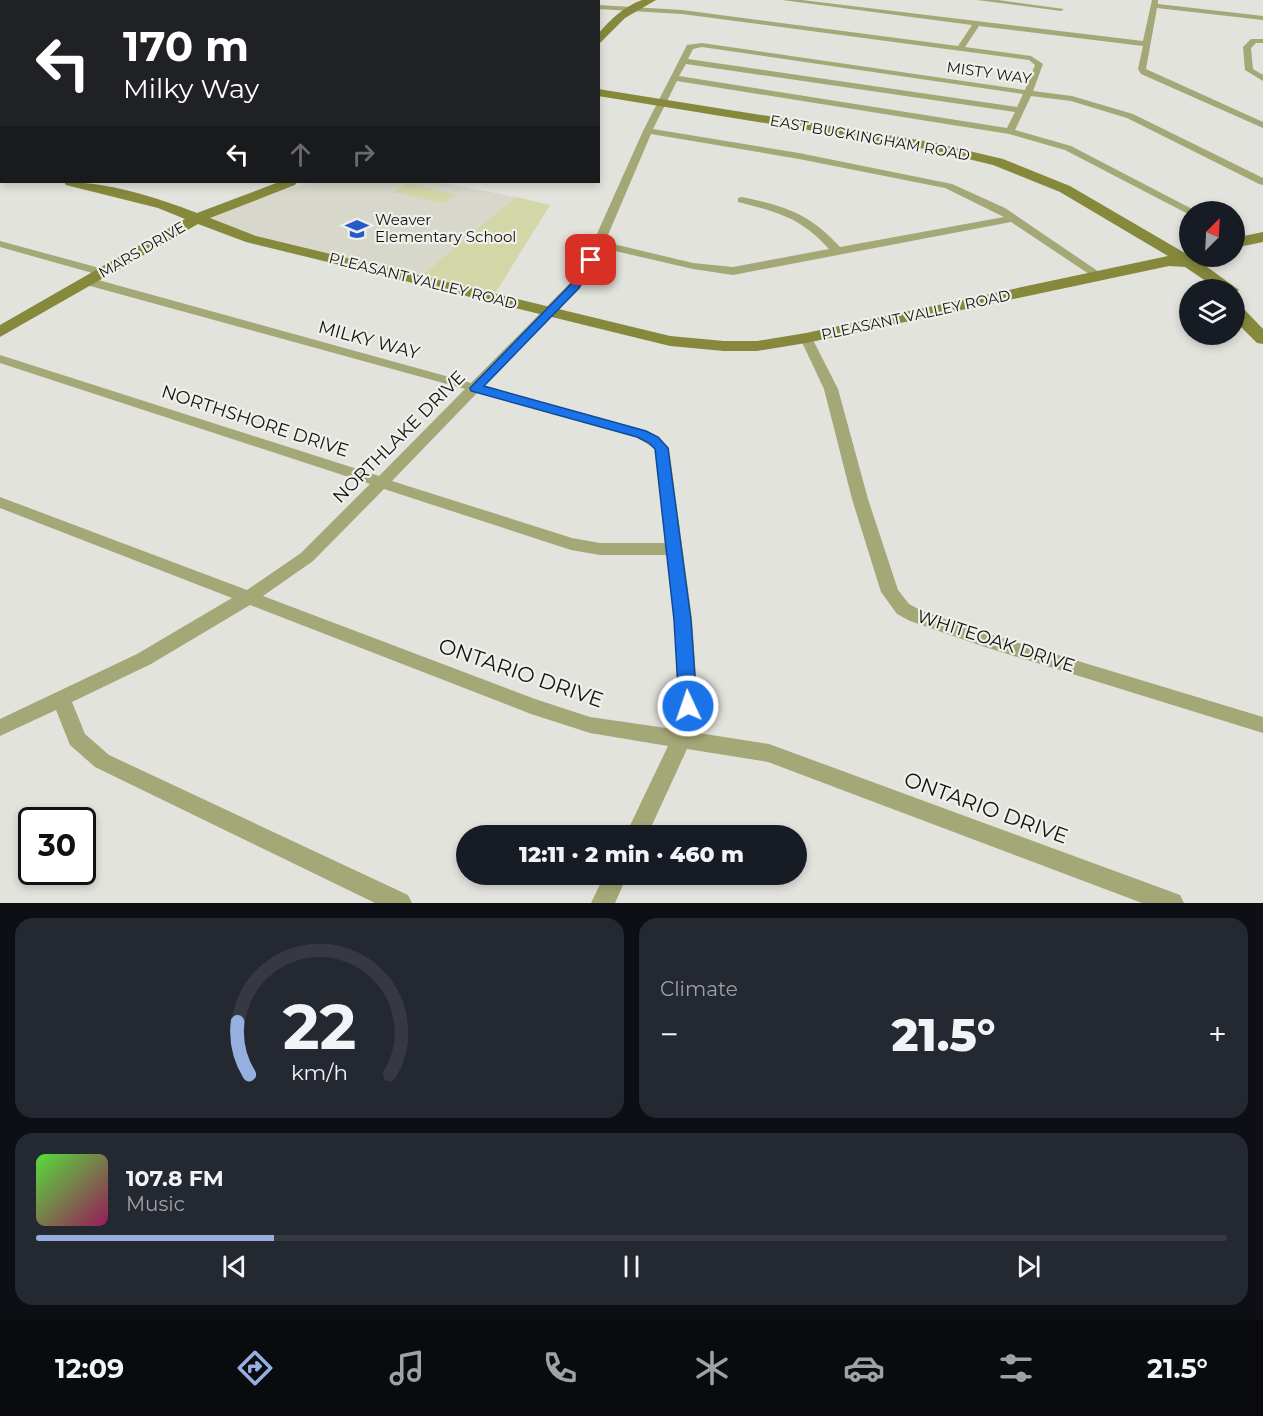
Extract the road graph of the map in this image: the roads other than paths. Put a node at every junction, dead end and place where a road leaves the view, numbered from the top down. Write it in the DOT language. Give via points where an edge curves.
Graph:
graph roads {
  1 [pos="651,0"];
  2 [pos="785,0"];
  3 [pos="980,0"];
  4 [pos="1065,0"];
  5 [pos="1155,3"];
  6 [pos="600,7"];
  7 [pos="628,9"];
  8 [pos="1263,18"];
  9 [pos="976,24"];
  10 [pos="600,37"];
  11 [pos="1258,41"];
  12 [pos="1147,44"];
  13 [pos="695,45"];
  14 [pos="960,49"];
  15 [pos="682,61"];
  16 [pos="674,78"];
  17 [pos="1263,79"];
  18 [pos="600,92"];
  19 [pos="1029,92"];
  20 [pos="600,97"];
  21 [pos="662,105"];
  22 [pos="1020,110"];
  23 [pos="1263,125"];
  24 [pos="648,131"];
  25 [pos="1010,131"];
  26 [pos="1263,182"];
  27 [pos="74,183"];
  28 [pos="287,183"];
  29 [pos="742,200"];
  30 [pos="1179,206"];
  31 [pos="197,218"];
  32 [pos="1013,218"];
  33 [pos="1263,237"];
  34 [pos="1245,241"];
  35 [pos="0,244"];
  36 [pos="598,244"];
  37 [pos="1245,244"];
  38 [pos="1263,247"];
  39 [pos="837,251"];
  40 [pos="1179,257"];
  41 [pos="1179,258"];
  42 [pos="1189,267"];
  43 [pos="1195,267"];
  44 [pos="103,272"];
  45 [pos="1099,276"];
  46 [pos="1200,279"];
  47 [pos="1214,279"];
  48 [pos="87,281"];
  49 [pos="1245,301"];
  50 [pos="550,312"];
  51 [pos="1263,317"];
  52 [pos="1245,320"];
  53 [pos="0,332"];
  54 [pos="806,338"];
  55 [pos="1263,339"];
  56 [pos="0,359"];
  57 [pos="476,388"];
  58 [pos="382,482"];
  59 [pos="0,502"];
  60 [pos="673,549"];
  61 [pos="249,597"];
  62 [pos="61,699"];
  63 [pos="1263,725"];
  64 [pos="0,728"];
  65 [pos="681,739"];
  66 [pos="641,825"];
  67 [pos="612,885"];
  68 [pos="400,903"];
  69 [pos="603,903"];
  70 [pos="1172,903"];
  1 -- 7 [label="street"];
  2 -- 9 [label="street"];
  3 -- 4 [label="street" via="1060,12"];
  5 -- 8 [label="street"];
  5 -- 12 [label="street"];
  6 -- 7 [label="street"];
  7 -- 10 [label="street"];
  7 -- 14 [label="street" via="682,12"];
  9 -- 12 [label="street"];
  9 -- 14 [label="street"];
  11 -- 17 [label="street" via="1247,47 1249,70"];
  12 -- 23 [label="street" via="1144,72"];
  13 -- 15 [label="street, NORTHLAKE DRIVE"];
  13 -- 19 [label="street, MISTY WAY"];
  14 -- 19 [label="street" via="1035,60 1039,64"];
  15 -- 16 [label="street, NORTHLAKE DRIVE"];
  15 -- 22 [label="street"];
  16 -- 21 [label="street, NORTHLAKE DRIVE"];
  16 -- 25 [label="street"];
  18 -- 21 [label="street, EAST BUCKINGHAM ROAD"];
  19 -- 22 [label="street"];
  19 -- 26 [label="street, MISTY WAY" via="1072,99 1130,116"];
  20 -- 21 [label="street, EAST BUCKINGHAM ROAD"];
  21 -- 24 [label="street, NORTHLAKE DRIVE"];
  21 -- 40 [label="street, EAST BUCKINGHAM ROAD" via="924,151 1002,170 1050,190"];
  22 -- 25 [label="street"];
  24 -- 32 [label="street" via="935,182 979,198"];
  24 -- 36 [label="street, NORTHLAKE DRIVE"];
  25 -- 30 [label="street" via="1068,148"];
  27 -- 31 [label="street, PLEASANT VALLEY ROAD" via="163,205"];
  28 -- 31 [label="street, MARS DRIVE"];
  29 -- 39 [label="street" via="791,212 824,236"];
  31 -- 44 [label="street, MARS DRIVE"];
  31 -- 50 [label="street, PLEASANT VALLEY ROAD" via="251,239"];
  32 -- 39 [label="street"];
  32 -- 45 [label="street"];
  33 -- 34 [label="street"];
  35 -- 44 [label="street"];
  36 -- 39 [label="street" via="693,266 734,271"];
  36 -- 50 [label="street, NORTHLAKE DRIVE" via="575,285"];
  37 -- 38 [label="street"];
  41 -- 45 [label="street, PLEASANT VALLEY ROAD"];
  42 -- 46 [label="street"];
  43 -- 47 [label="street"];
  44 -- 48 [label="street, MARS DRIVE"];
  45 -- 54 [label="street, PLEASANT VALLEY ROAD"];
  48 -- 53 [label="street, MARS DRIVE"];
  48 -- 57 [label="street, MILKY WAY"];
  49 -- 51 [label="street"];
  50 -- 54 [label="street, PLEASANT VALLEY ROAD" via="670,341 757,346"];
  50 -- 57 [label="street, NORTHLAKE DRIVE"];
  52 -- 55 [label="street"];
  54 -- 63 [label="street, WHITEOAK DRIVE" via="831,389 890,592 903,609 989,641"];
  56 -- 58 [label="street, NORTHSHORE DRIVE"];
  57 -- 58 [label="street, NORTHLAKE DRIVE"];
  57 -- 60 [label="street, MILKY WAY" via="654,440 662,448"];
  58 -- 60 [label="street, NORTHSHORE DRIVE" via="571,544 600,549"];
  58 -- 61 [label="street, NORTHLAKE DRIVE" via="307,557"];
  59 -- 61 [label="street, ONTARIO DRIVE"];
  60 -- 65 [label="street" via="683,620 688,706"];
  61 -- 62 [label="street, NORTHLAKE DRIVE" via="144,659"];
  61 -- 65 [label="street, ONTARIO DRIVE" via="531,706 590,725"];
  62 -- 64 [label="street, NORTHLAKE DRIVE"];
  62 -- 68 [label="street" via="77,739 102,761"];
  65 -- 66 [label="street"];
  65 -- 70 [label="street, ONTARIO DRIVE" via="769,753"];
  67 -- 69 [label="street"];
}
